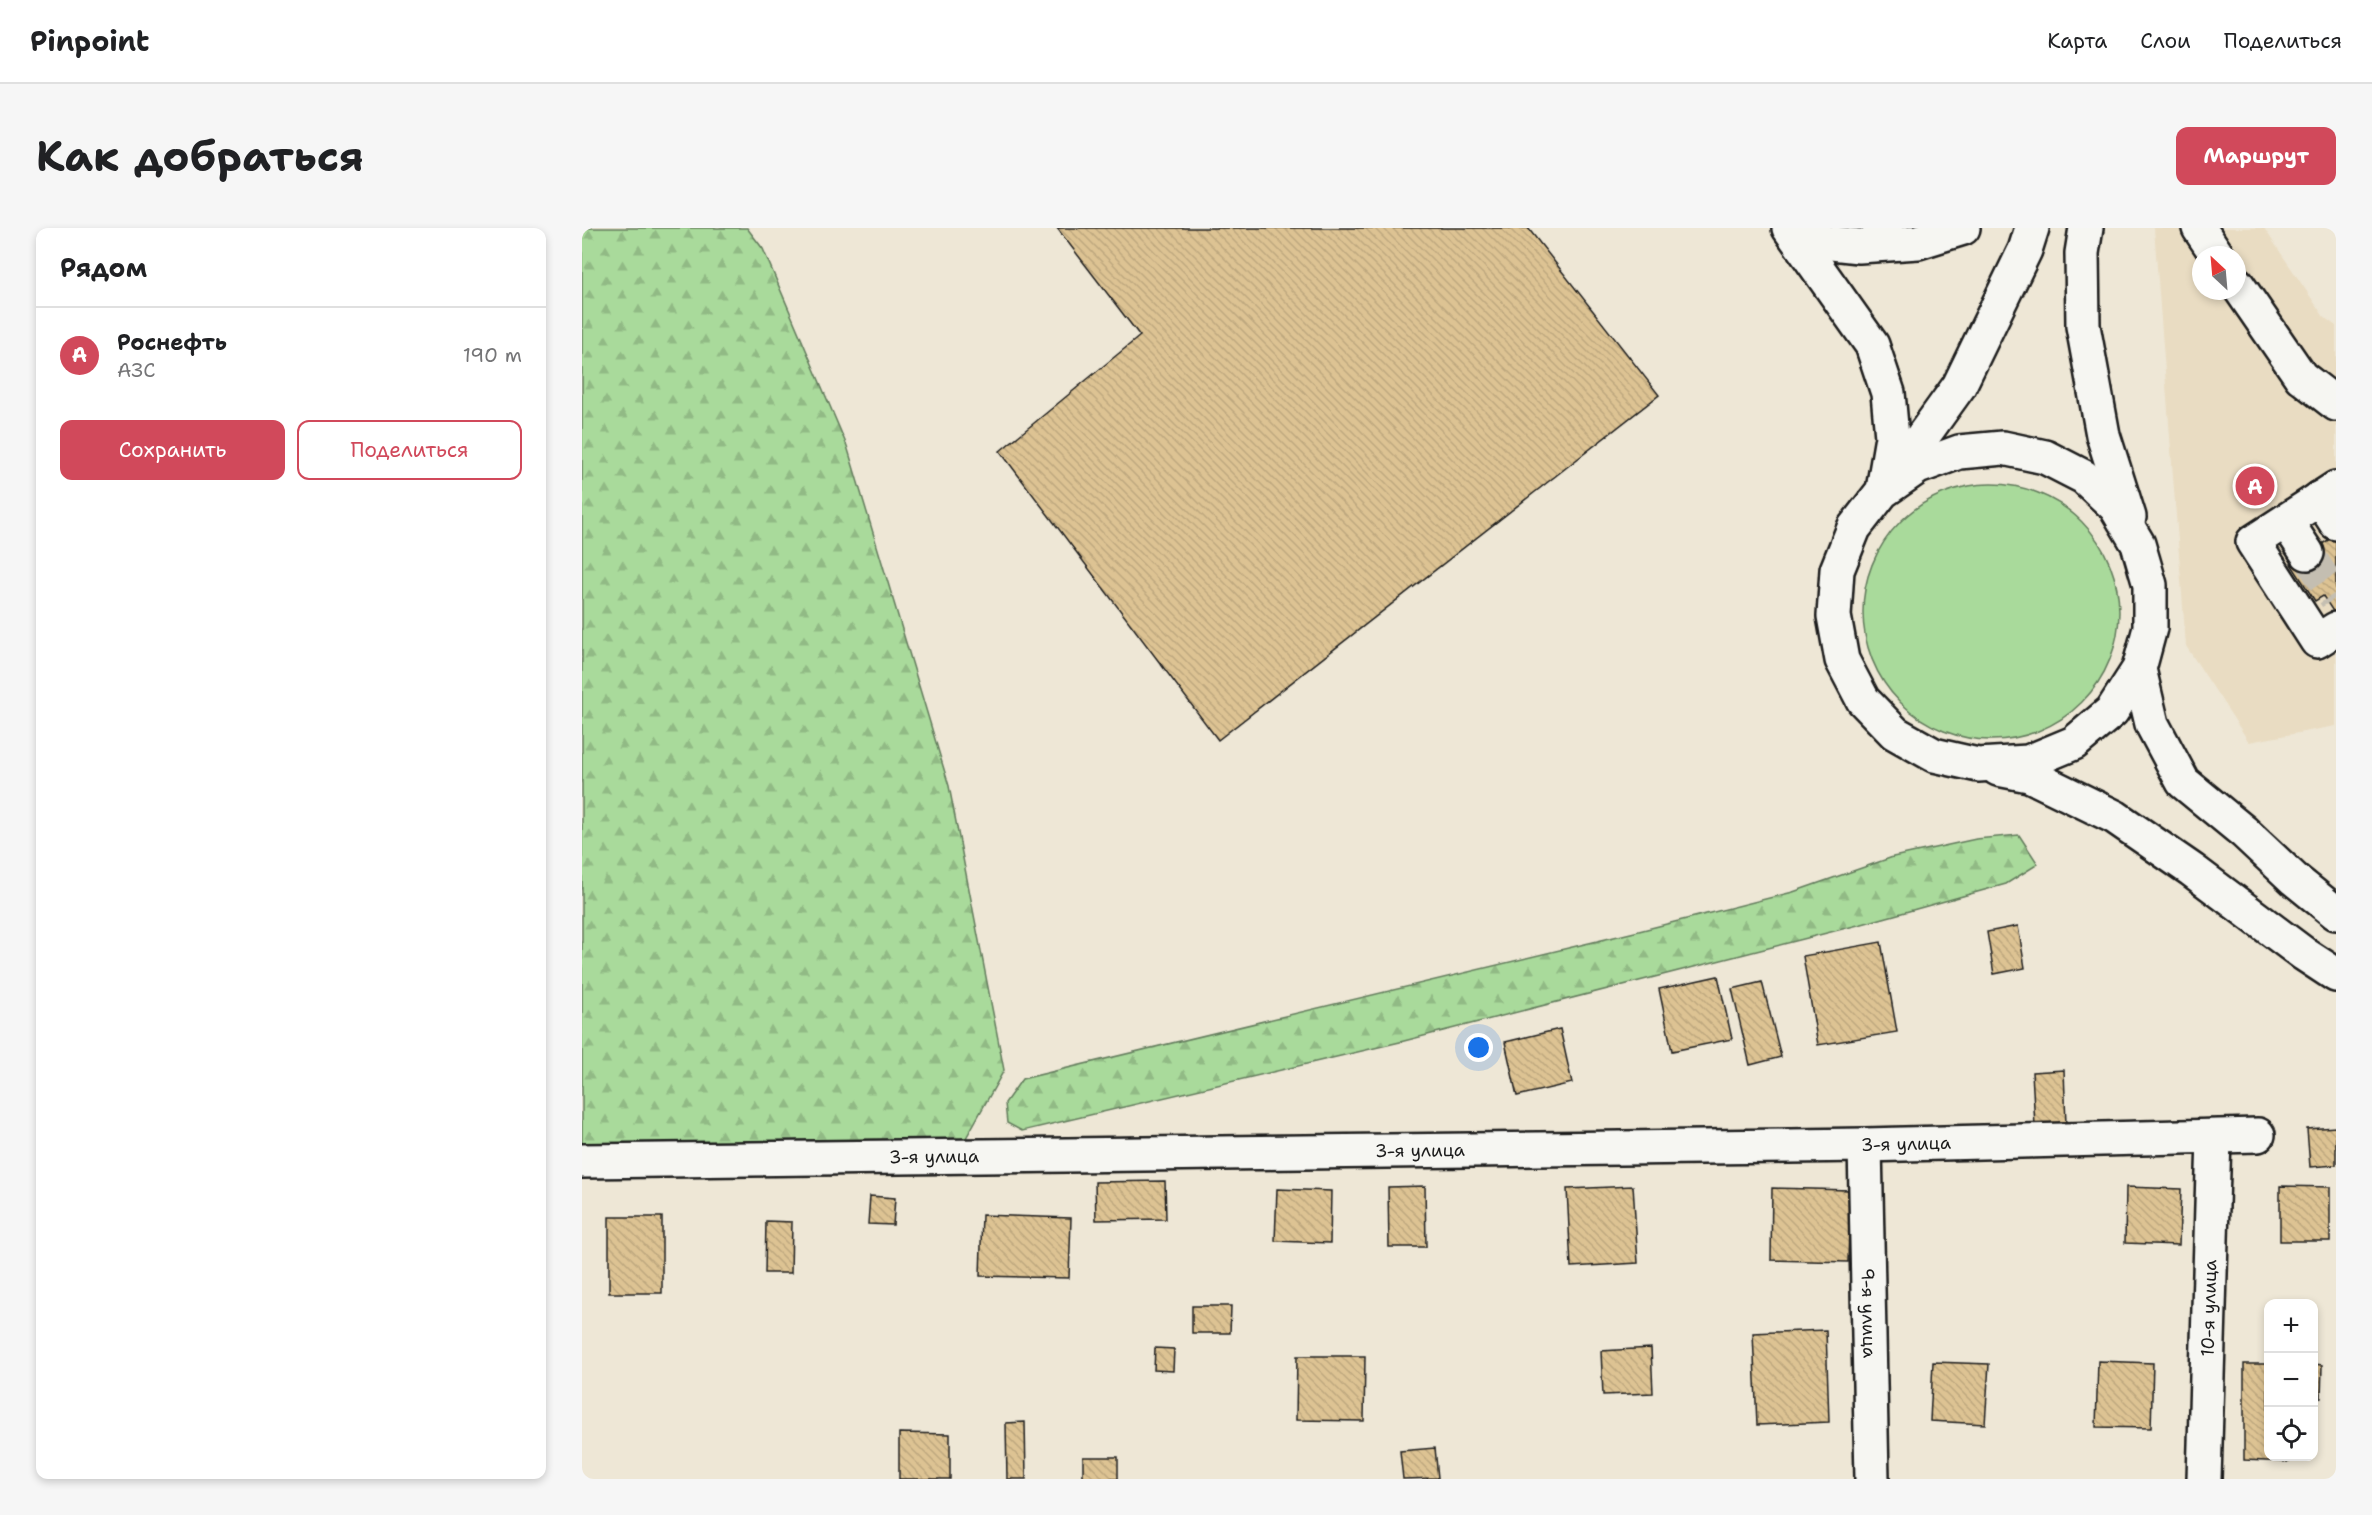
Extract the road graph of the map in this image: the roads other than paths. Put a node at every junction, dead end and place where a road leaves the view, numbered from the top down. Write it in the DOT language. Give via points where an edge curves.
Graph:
graph roads {
  1 [pos="1791,228"];
  2 [pos="1963,228"];
  3 [pos="2032,228"];
  4 [pos="2086,228"];
  5 [pos="2199,228"];
  6 [pos="2211,246"];
  7 [pos="2246,297"];
  8 [pos="2336,404"];
  9 [pos="1882,492"];
  10 [pos="2331,503"];
  11 [pos="2286,520"];
  12 [pos="2138,544"];
  13 [pos="2307,554"];
  14 [pos="2336,629"];
  15 [pos="2139,669"];
  16 [pos="1978,765"];
  17 [pos="2294,879"];
  18 [pos="2336,894"];
  19 [pos="2336,913"];
  20 [pos="2304,954"];
  21 [pos="2336,964"];
  22 [pos="2336,975"];
  23 [pos="2258,1135"];
  24 [pos="2214,1137"];
  25 [pos="1865,1146"];
  26 [pos="582,1161"];
  27 [pos="1872,1479"];
  28 [pos="2204,1479"];
  1 -- 2 [label="street" via="1823,242 1859,246 1918,242"];
  1 -- 9 [label="street" via="1872,345 1888,393 1892,437"];
  3 -- 9 [label="street" via="1959,386"];
  4 -- 12 [label="street" via="2082,253 2083,326 2103,435"];
  5 -- 6 [label="street"];
  7 -- 8 [label="street" via="2301,377"];
  9 -- 12 [label="street" via="1918,467 1959,452 2002,448 2046,457 2084,477 2116,507"];
  9 -- 16 [label="street" via="1854,528 1838,570 1834,616 1842,660 1863,700 1895,733 1934,755"];
  10 -- 11 [label="street"];
  11 -- 13 [label="street"];
  11 -- 14 [label="street" via="2253,542 2317,642"];
  12 -- 15 [label="street" via="2150,585 2150,628"];
  15 -- 16 [label="street" via="2112,711 2074,743 2028,762"];
  15 -- 17 [label="street" via="2152,724 2183,782"];
  16 -- 20 [label="street" via="2029,775 2115,817"];
  17 -- 18 [label="street"];
  17 -- 19 [label="street"];
  20 -- 21 [label="street"];
  20 -- 22 [label="street"];
  23 -- 24 [label="street, 3-я улица"];
  24 -- 25 [label="street, 3-я улица"];
  24 -- 28 [label="street, 10-я улица"];
  25 -- 26 [label="street, 3-я улица"];
  25 -- 27 [label="street, 9-я улица"];
}
